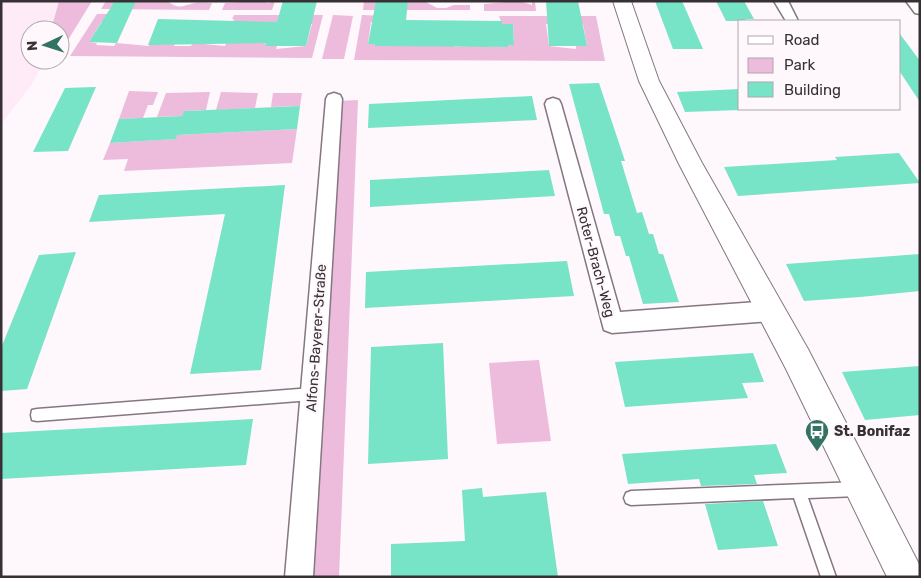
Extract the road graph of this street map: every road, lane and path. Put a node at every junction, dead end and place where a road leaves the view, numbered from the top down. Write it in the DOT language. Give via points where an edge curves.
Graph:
graph roads {
  1 [pos="622,1"];
  2 [pos="781,1"];
  3 [pos="913,1"];
  4 [pos="920,10"];
  5 [pos="792,20"];
  6 [pos="334,98"];
  7 [pos="553,104"];
  8 [pos="771,311"];
  9 [pos="312,394"];
  10 [pos="37,415"];
  11 [pos="862,489"];
  12 [pos="799,492"];
  13 [pos="631,498"];
  14 [pos="299,577"];
  15 [pos="829,577"];
  16 [pos="906,577"];
  1 -- 8 [label="street" via="649,81"];
  2 -- 5 [label="street"];
  3 -- 4 [label="street"];
  6 -- 9 [label="street, Alfons-Bayerer-Straße"];
  7 -- 8 [label="street, Roter-Brach-Weg" via="612,324"];
  8 -- 11 [label="street"];
  9 -- 10 [label="lane"];
  9 -- 14 [label="street, Alfons-Bayerer-Straße"];
  11 -- 12 [label="lane"];
  11 -- 16 [label="street"];
  12 -- 13 [label="lane"];
  12 -- 15 [label="lane"];
}
